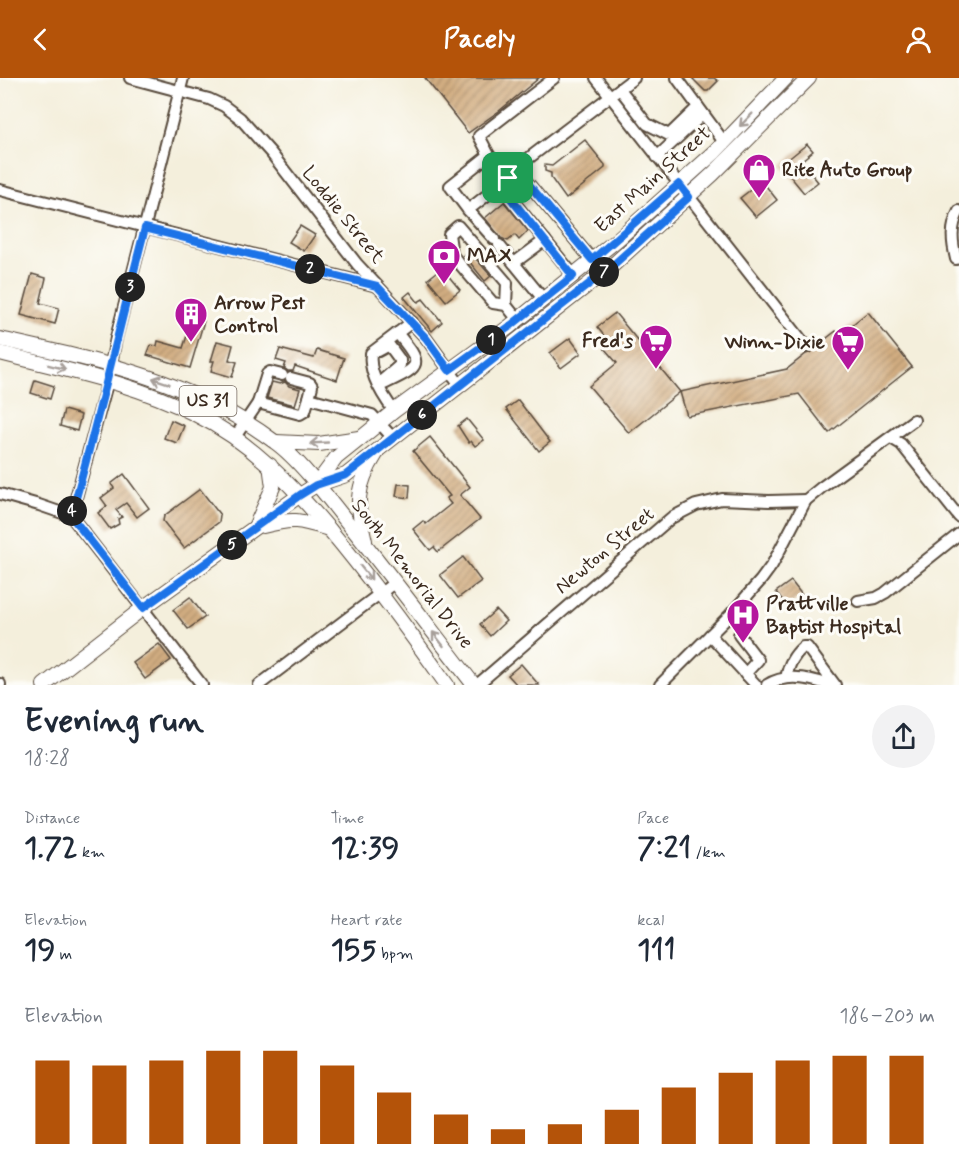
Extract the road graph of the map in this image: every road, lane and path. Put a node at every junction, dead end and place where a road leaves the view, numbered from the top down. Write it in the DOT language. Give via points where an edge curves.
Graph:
graph roads {
  1 [pos="130,78"];
  2 [pos="183,78"];
  3 [pos="554,78"];
  4 [pos="596,78"];
  5 [pos="634,78"];
  6 [pos="677,78"];
  7 [pos="786,78"];
  8 [pos="809,78"];
  9 [pos="620,89"];
  10 [pos="180,92"];
  11 [pos="610,96"];
  12 [pos="700,110"];
  13 [pos="724,142"];
  14 [pos="489,155"];
  15 [pos="657,157"];
  16 [pos="517,170"];
  17 [pos="504,181"];
  18 [pos="679,184"];
  19 [pos="0,190"];
  20 [pos="689,197"];
  21 [pos="468,210"];
  22 [pos="959,211"];
  23 [pos="145,228"];
  24 [pos="545,240"];
  25 [pos="592,260"];
  26 [pos="956,260"];
  27 [pos="514,263"];
  28 [pos="493,265"];
  29 [pos="573,276"];
  30 [pos="377,286"];
  31 [pos="483,291"];
  32 [pos="544,300"];
  33 [pos="506,305"];
  34 [pos="518,320"];
  35 [pos="412,322"];
  36 [pos="397,333"];
  37 [pos="0,339"];
  38 [pos="807,346"];
  39 [pos="0,352"];
  40 [pos="111,364"];
  41 [pos="449,370"];
  42 [pos="373,371"];
  43 [pos="108,380"];
  44 [pos="378,385"];
  45 [pos="460,385"];
  46 [pos="309,398"];
  47 [pos="258,403"];
  48 [pos="394,411"];
  49 [pos="914,420"];
  50 [pos="246,422"];
  51 [pos="380,422"];
  52 [pos="235,437"];
  53 [pos="361,438"];
  54 [pos="891,438"];
  55 [pos="387,441"];
  56 [pos="276,442"];
  57 [pos="270,465"];
  58 [pos="316,485"];
  59 [pos="0,494"];
  60 [pos="300,495"];
  61 [pos="806,500"];
  62 [pos="779,502"];
  63 [pos="71,516"];
  64 [pos="959,517"];
  65 [pos="795,521"];
  66 [pos="255,528"];
  67 [pos="329,529"];
  68 [pos="959,534"];
  69 [pos="366,546"];
  70 [pos="394,583"];
  71 [pos="381,591"];
  72 [pos="858,601"];
  73 [pos="143,608"];
  74 [pos="710,635"];
  75 [pos="739,635"];
  76 [pos="745,674"];
  77 [pos="786,678"];
  78 [pos="663,684"];
  79 [pos="44,685"];
  80 [pos="202,685"];
  81 [pos="259,685"];
  82 [pos="447,685"];
  83 [pos="476,685"];
  84 [pos="756,685"];
  85 [pos="767,685"];
  86 [pos="829,685"];
  1 -- 10 [label="street, Loddie Street"];
  2 -- 10 [label="street"];
  3 -- 14 [label="street" via="479,136"];
  4 -- 11 [label="street"];
  5 -- 9 [label="street"];
  6 -- 12 [label="street"];
  7 -- 13 [label="main road, East Main Street, one-way"];
  8 -- 20 [label="main road, East Main Street"];
  9 -- 11 [label="street"];
  9 -- 12 [label="street" via="647,124 669,135"];
  10 -- 23 [label="street"];
  10 -- 30 [label="street, Loddie Street" via="216,102 240,118"];
  11 -- 15 [label="street"];
  11 -- 16 [label="street"];
  12 -- 13 [label="street"];
  12 -- 15 [label="street"];
  13 -- 18 [label="main road, East Main Street"];
  14 -- 17 [label="street"];
  14 -- 21 [label="street" via="450,186"];
  15 -- 18 [label="street"];
  16 -- 17 [label="street"];
  16 -- 25 [label="street"];
  17 -- 21 [label="street"];
  17 -- 24 [label="street"];
  18 -- 20 [label="street"];
  18 -- 25 [label="main road, East Main Street"];
  19 -- 23 [label="street"];
  20 -- 38 [label="street"];
  20 -- 45 [label="main road, East Main Street" via="612,266"];
  21 -- 27 [label="street"];
  22 -- 26 [label="street" via="953,222"];
  23 -- 30 [label="street"];
  23 -- 40 [label="street"];
  24 -- 27 [label="street"];
  24 -- 29 [label="street"];
  25 -- 29 [label="main road, East Main Street"];
  27 -- 32 [label="street"];
  28 -- 31 [label="street" via="468,244 457,248 456,253"];
  28 -- 31 [label="street" via="458,226 449,234 452,255"];
  28 -- 33 [label="street" via="507,283"];
  29 -- 32 [label="main road, East Main Street"];
  30 -- 35 [label="street, Loddie Street"];
  31 -- 33 [label="street" via="493,303"];
  32 -- 34 [label="main road, East Main Street"];
  33 -- 34 [label="street"];
  34 -- 41 [label="main road, East Main Street"];
  35 -- 36 [label="street"];
  35 -- 41 [label="street, Loddie Street"];
  36 -- 42 [label="street" via="371,353 369,363"];
  36 -- 44 [label="street" via="412,350 415,367"];
  37 -- 40 [label="main road, South Memorial Drive / US 31"];
  39 -- 43 [label="main road, South Memorial Drive / US 31, one-way"];
  40 -- 43 [label="street"];
  50 -- 40 [label="main road, South Memorial Drive / US 31, one-way" via="184,389"];
  41 -- 45 [label="street, Loddie Street"];
  41 -- 48 [label="main road, East Main Street"];
  42 -- 44 [label="street"];
  42 -- 44 [label="street" via="376,353 389,345 400,365"];
  43 -- 52 [label="main road, South Memorial Drive / US 31" via="195,414"];
  43 -- 63 [label="street"];
  44 -- 48 [label="street"];
  45 -- 55 [label="main road, East Main Street"];
  46 -- 47 [label="street" via="300,414"];
  46 -- 47 [label="street" via="310,383 270,372"];
  46 -- 51 [label="street" via="372,415"];
  47 -- 50 [label="street"];
  48 -- 51 [label="main road, East Main Street"];
  49 -- 54 [label="street"];
  50 -- 52 [label="street"];
  50 -- 56 [label="main road, South Memorial Drive / US 31"];
  51 -- 53 [label="main road, East Main Street"];
  51 -- 55 [label="street"];
  52 -- 57 [label="main road, South Memorial Drive / US 31"];
  53 -- 56 [label="main road, one-way" via="319,444"];
  53 -- 58 [label="main road, East Main Street" via="336,458"];
  54 -- 61 [label="street"];
  54 -- 64 [label="street" via="901,444"];
  55 -- 58 [label="main road, East Main Street" via="346,475"];
  55 -- 69 [label="main road" via="365,473 359,491 358,510"];
  56 -- 58 [label="main road, South Memorial Drive / US 31"];
  57 -- 60 [label="main road, South Memorial Drive / US 31"];
  57 -- 66 [label="main road" via="273,488"];
  58 -- 60 [label="main road, East Main Street"];
  58 -- 69 [label="main road, South Memorial Drive / US 31"];
  59 -- 63 [label="street"];
  60 -- 66 [label="main road, East Main Street"];
  60 -- 67 [label="main road, South Memorial Drive / US 31"];
  61 -- 62 [label="street, Newton Street"];
  61 -- 65 [label="street"];
  62 -- 65 [label="street"];
  62 -- 83 [label="street, Newton Street" via="722,499 671,518"];
  63 -- 73 [label="street"];
  65 -- 74 [label="street" via="761,580"];
  66 -- 67 [label="main road" via="299,520"];
  66 -- 73 [label="main road, East Main Street"];
  67 -- 71 [label="main road, South Memorial Drive / US 31, one-way"];
  68 -- 72 [label="street" via="885,593"];
  69 -- 70 [label="main road, South Memorial Drive / US 31"];
  70 -- 71 [label="street"];
  83 -- 70 [label="main road, South Memorial Drive / US 31, one-way"];
  71 -- 81 [label="street"];
  71 -- 82 [label="main road, South Memorial Drive / US 31"];
  73 -- 79 [label="main road, East Main Street"];
  73 -- 80 [label="street"];
  74 -- 76 [label="street"];
  74 -- 78 [label="street"];
  75 -- 76 [label="street" via="758,660"];
  76 -- 84 [label="street"];
  77 -- 85 [label="street"];
  77 -- 86 [label="street" via="814,679"];
  77 -- 86 [label="street" via="794,655 807,647"];
}
